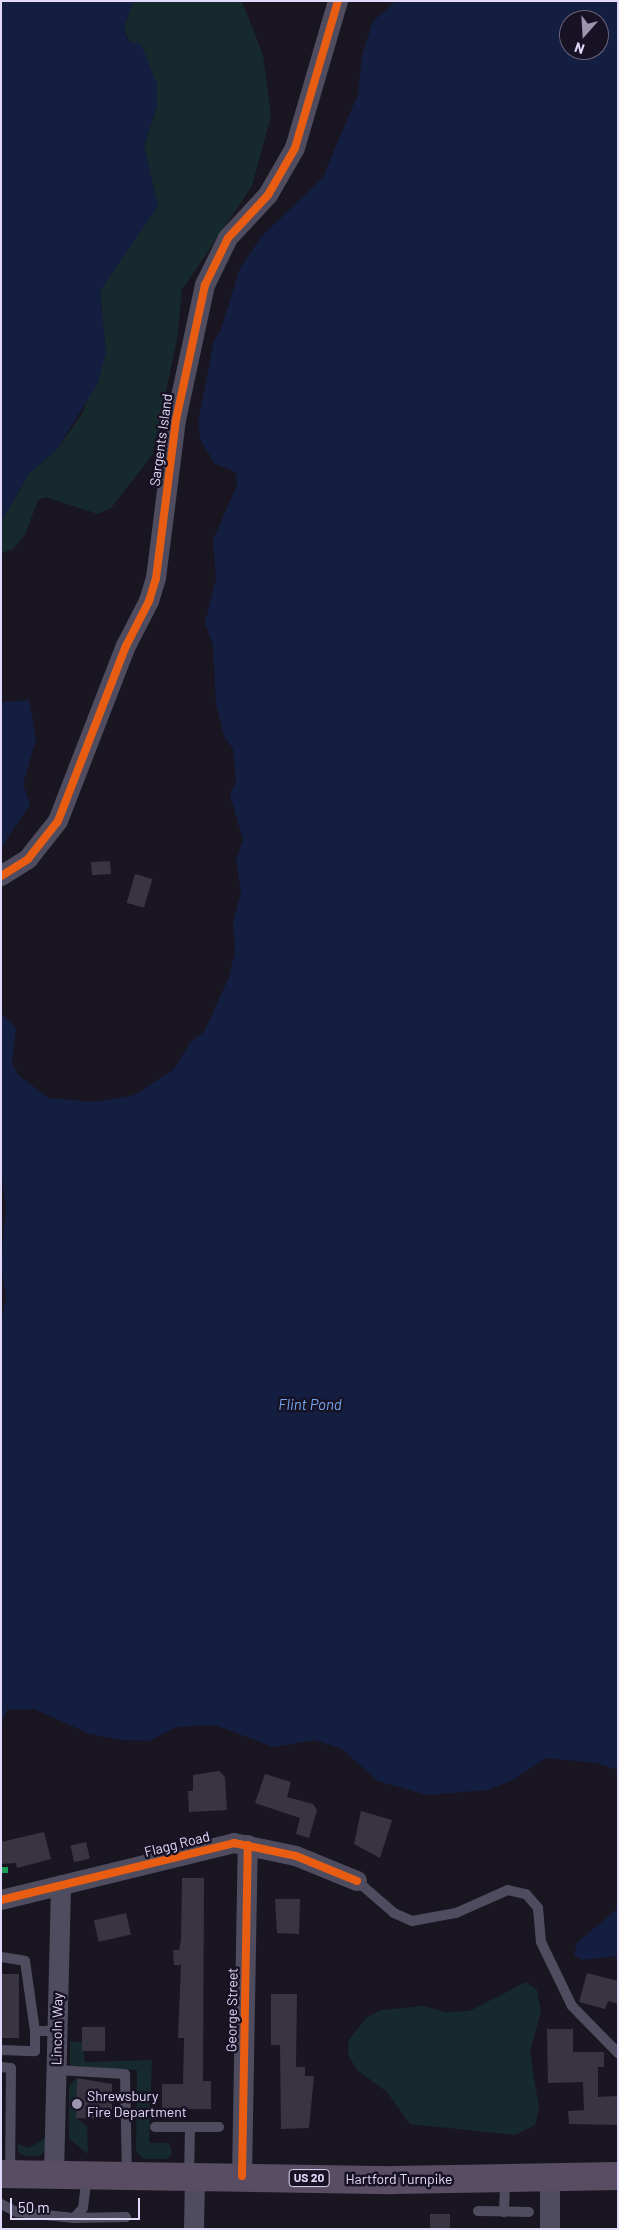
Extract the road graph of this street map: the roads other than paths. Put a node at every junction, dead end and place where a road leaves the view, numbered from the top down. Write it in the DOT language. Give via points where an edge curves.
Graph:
graph roads {
  1 [pos="338,1"];
  2 [pos="1,876"];
  3 [pos="248,1845"];
  4 [pos="356,1881"];
  5 [pos="61,1885"];
  6 [pos="1,1900"];
  7 [pos="1,1957"];
  8 [pos="35,2031"];
  9 [pos="57,2031"];
  10 [pos="1,2050"];
  11 [pos="618,2053"];
  12 [pos="1,2067"];
  13 [pos="56,2070"];
  14 [pos="6,2125"];
  15 [pos="155,2127"];
  16 [pos="190,2127"];
  17 [pos="219,2127"];
  18 [pos="5,2174"];
  19 [pos="54,2174"];
  20 [pos="88,2175"];
  21 [pos="127,2176"];
  22 [pos="242,2176"];
  23 [pos="618,2176"];
  24 [pos="192,2177"];
  25 [pos="505,2178"];
  26 [pos="550,2178"];
  27 [pos="1,2204"];
  28 [pos="478,2211"];
  29 [pos="504,2212"];
  30 [pos="530,2212"];
  31 [pos="71,2217"];
  32 [pos="126,2217"];
  33 [pos="68,2229"];
  34 [pos="194,2229"];
  35 [pos="550,2229"];
  1 -- 2 [label="street, Sargents Island" via="295,148 268,196 228,238 205,285 176,420 150,601 126,646 58,821 28,859"];
  3 -- 4 [label="street, Flagg Road" via="296,1856"];
  3 -- 5 [label="street, Flagg Road" via="234,1843"];
  3 -- 22 [label="street, George Street"];
  4 -- 11 [label="lane" via="394,1913 412,1921 456,1914 508,1890 526,1894 538,1908 547,1960 572,2006"];
  5 -- 6 [label="street, Flagg Road"];
  5 -- 9 [label="street, Lincoln Way"];
  7 -- 8 [label="lane" via="25,1961"];
  8 -- 9 [label="lane"];
  8 -- 10 [label="lane" via="35,2051"];
  9 -- 13 [label="street, Lincoln Way"];
  12 -- 14 [label="lane" via="10,2068"];
  13 -- 19 [label="street, Lincoln Way"];
  13 -- 21 [label="lane" via="125,2074"];
  14 -- 18 [label="lane"];
  15 -- 16 [label="lane"];
  16 -- 17 [label="lane"];
  16 -- 24 [label="lane"];
  18 -- 19 [label="main road, Hartford Turnpike / US 20"];
  19 -- 20 [label="main road, Hartford Turnpike / US 20"];
  20 -- 21 [label="main road, Hartford Turnpike / US 20"];
  20 -- 31 [label="lane" via="83,2208"];
  21 -- 24 [label="main road, Hartford Turnpike / US 20"];
  22 -- 24 [label="main road, Hartford Turnpike / US 20"];
  22 -- 25 [label="main road, Hartford Turnpike / US 20"];
  23 -- 26 [label="main road, Hartford Turnpike / US 20"];
  24 -- 34 [label="street"];
  25 -- 26 [label="main road, Hartford Turnpike / US 20"];
  25 -- 29 [label="lane"];
  26 -- 35 [label="street"];
  27 -- 31 [label="lane" via="16,2212"];
  28 -- 29 [label="lane"];
  29 -- 30 [label="lane"];
  31 -- 32 [label="lane"];
  31 -- 33 [label="lane"];
}
